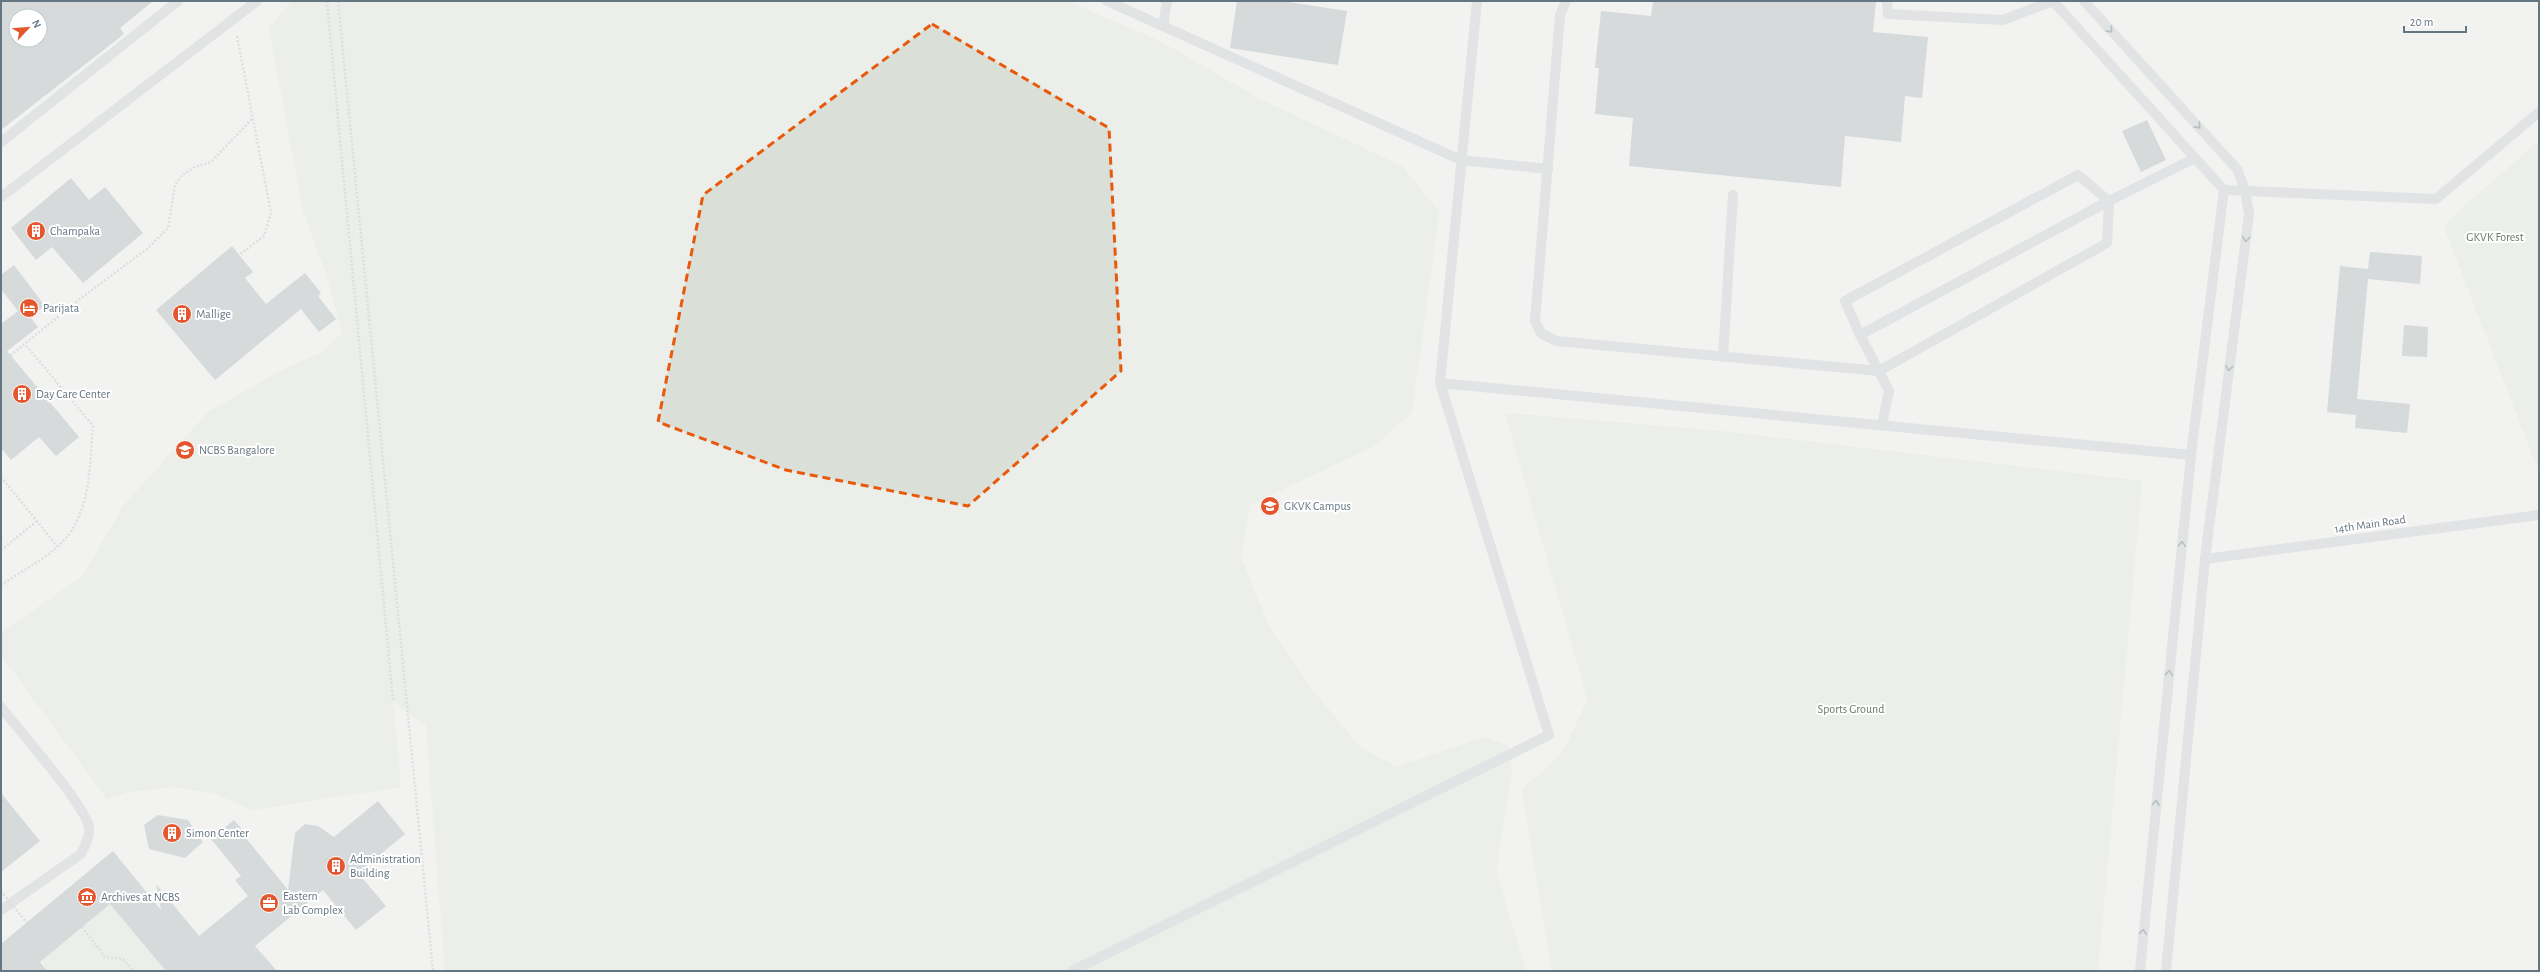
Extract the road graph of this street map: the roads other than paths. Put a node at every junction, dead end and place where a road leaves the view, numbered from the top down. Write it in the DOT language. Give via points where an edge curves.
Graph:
graph roads {
  1 [pos="178,1"];
  2 [pos="257,1"];
  3 [pos="1107,1"];
  4 [pos="1167,1"];
  5 [pos="1477,1"];
  6 [pos="1566,1"];
  7 [pos="1887,1"];
  8 [pos="2053,1"];
  9 [pos="2084,1"];
  10 [pos="1163,26"];
  11 [pos="2539,112"];
  12 [pos="1,142"];
  13 [pos="2195,158"];
  14 [pos="1461,160"];
  15 [pos="1548,169"];
  16 [pos="2224,190"];
  17 [pos="2245,190"];
  18 [pos="1733,195"];
  19 [pos="1,197"];
  20 [pos="2109,200"];
  21 [pos="1860,334"];
  22 [pos="1723,357"];
  23 [pos="1879,371"];
  24 [pos="1440,384"];
  25 [pos="1882,425"];
  26 [pos="2191,455"];
  27 [pos="2539,515"];
  28 [pos="2205,559"];
  29 [pos="1,707"];
  30 [pos="1,910"];
  31 [pos="1072,971"];
  32 [pos="2140,971"];
  33 [pos="2166,971"];
  1 -- 12 [label="lane"];
  2 -- 19 [label="lane"];
  3 -- 10 [label="lane"];
  4 -- 10 [label="lane"];
  5 -- 14 [label="lane"];
  6 -- 15 [label="lane" via="1560,15"];
  7 -- 8 [label="lane" via="1888,14 2003,20"];
  8 -- 13 [label="lane"];
  9 -- 17 [label="lane, one-way" via="2237,169"];
  10 -- 14 [label="lane"];
  11 -- 17 [label="lane" via="2436,199"];
  13 -- 16 [label="lane"];
  13 -- 20 [label="lane"];
  14 -- 15 [label="lane"];
  14 -- 24 [label="lane"];
  15 -- 22 [label="lane" via="1535,321 1541,333 1556,341"];
  16 -- 17 [label="lane"];
  16 -- 26 [label="lane"];
  17 -- 28 [label="lane, one-way" via="2249,214"];
  18 -- 22 [label="lane"];
  20 -- 21 [label="lane"];
  20 -- 21 [label="lane" via="2078,175 2071,178 1845,301"];
  20 -- 23 [label="lane" via="2107,243"];
  21 -- 23 [label="lane"];
  22 -- 23 [label="lane"];
  23 -- 25 [label="lane" via="1889,390"];
  24 -- 25 [label="lane"];
  24 -- 31 [label="lane" via="1549,735"];
  25 -- 26 [label="lane"];
  32 -- 26 [label="lane, one-way"];
  27 -- 28 [label="lane, 14th Main Road"];
  28 -- 33 [label="lane"];
  29 -- 30 [label="lane" via="77,802 89,827 81,854"];
}
